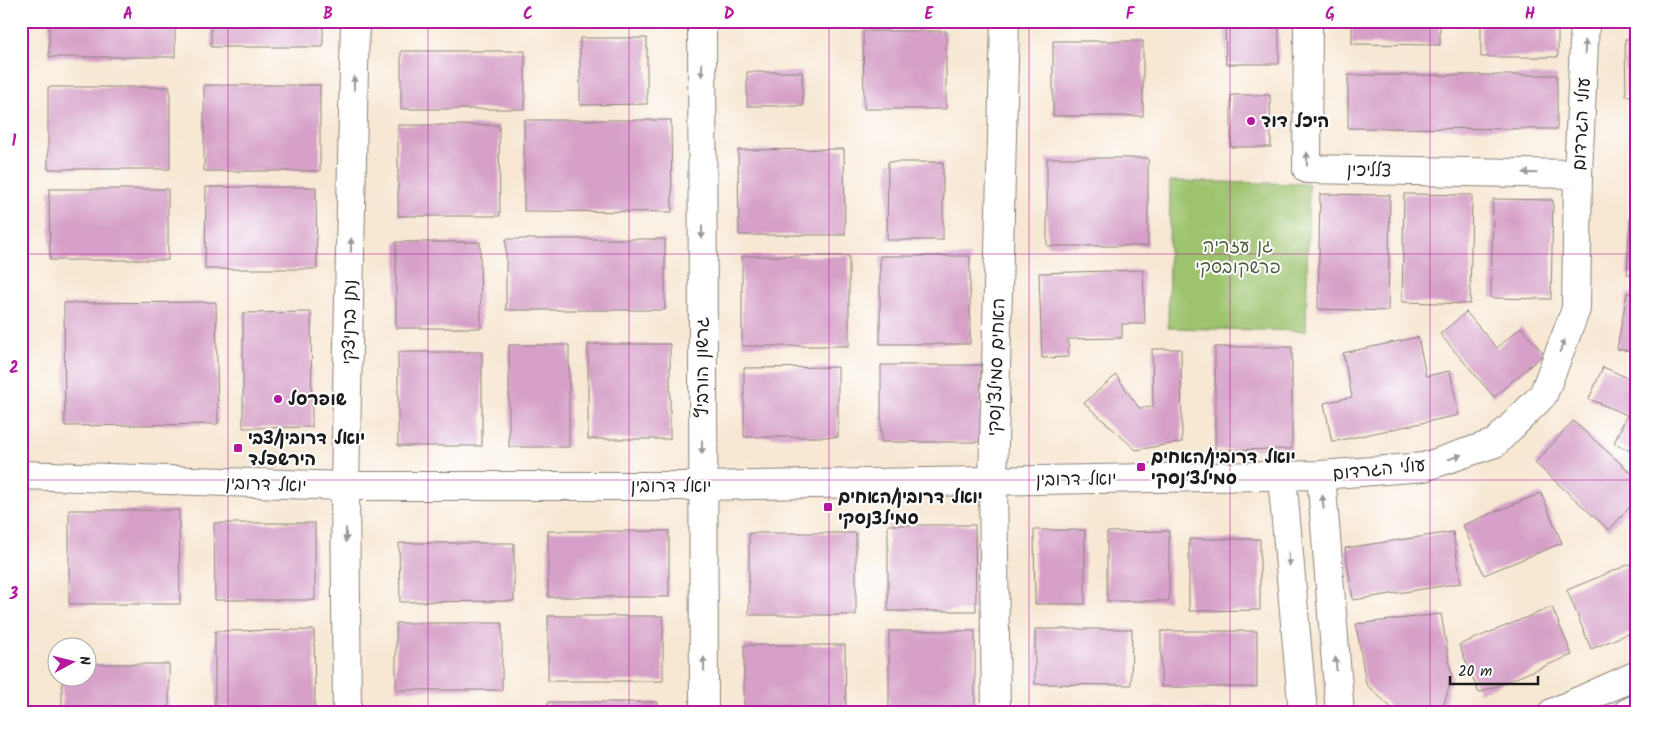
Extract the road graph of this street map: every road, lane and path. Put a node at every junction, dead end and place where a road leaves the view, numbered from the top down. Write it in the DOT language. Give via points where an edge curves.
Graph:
graph roads {
  1 [pos="355,21"];
  2 [pos="702,21"];
  3 [pos="1005,21"];
  4 [pos="1308,21"];
  5 [pos="1586,21"];
  6 [pos="1578,174"];
  7 [pos="21,475"];
  8 [pos="1321,475"];
  9 [pos="1282,476"];
  10 [pos="993,481"];
  11 [pos="345,486"];
  12 [pos="702,486"];
  13 [pos="1637,675"];
  14 [pos="1637,708"];
  15 [pos="347,713"];
  16 [pos="704,713"];
  17 [pos="996,713"];
  18 [pos="1303,713"];
  19 [pos="1340,713"];
  20 [pos="1552,713"];
  21 [pos="1627,713"];
  11 -- 1 [label="street, נתן ברניצקי, one-way"];
  2 -- 12 [label="street, גרשון הורביץ, one-way"];
  3 -- 10 [label="street, האחים סמילצ'נסקי"];
  6 -- 4 [label="street, צלליכין, one-way" via="1307,169"];
  6 -- 5 [label="street, עולי הגרדום, one-way"];
  8 -- 6 [label="street, עולי הגרדום, one-way" via="1424,467 1495,443 1544,395 1576,310"];
  7 -- 11 [label="street, יואל דרובין"];
  8 -- 9 [label="street, יואל דרובין"];
  19 -- 8 [label="street, עולי הגרדום, one-way"];
  9 -- 10 [label="street, יואל דרובין"];
  9 -- 18 [label="street, one-way"];
  10 -- 12 [label="street, יואל דרובין"];
  10 -- 17 [label="street, האחים סמילצ'נסקי"];
  11 -- 12 [label="street, יואל דרובין"];
  11 -- 15 [label="street, נתן ברניצקי, one-way"];
  16 -- 12 [label="street, גרשון הורביץ, one-way"];
  13 -- 20 [label="street"];
  14 -- 21 [label="street"];
}
